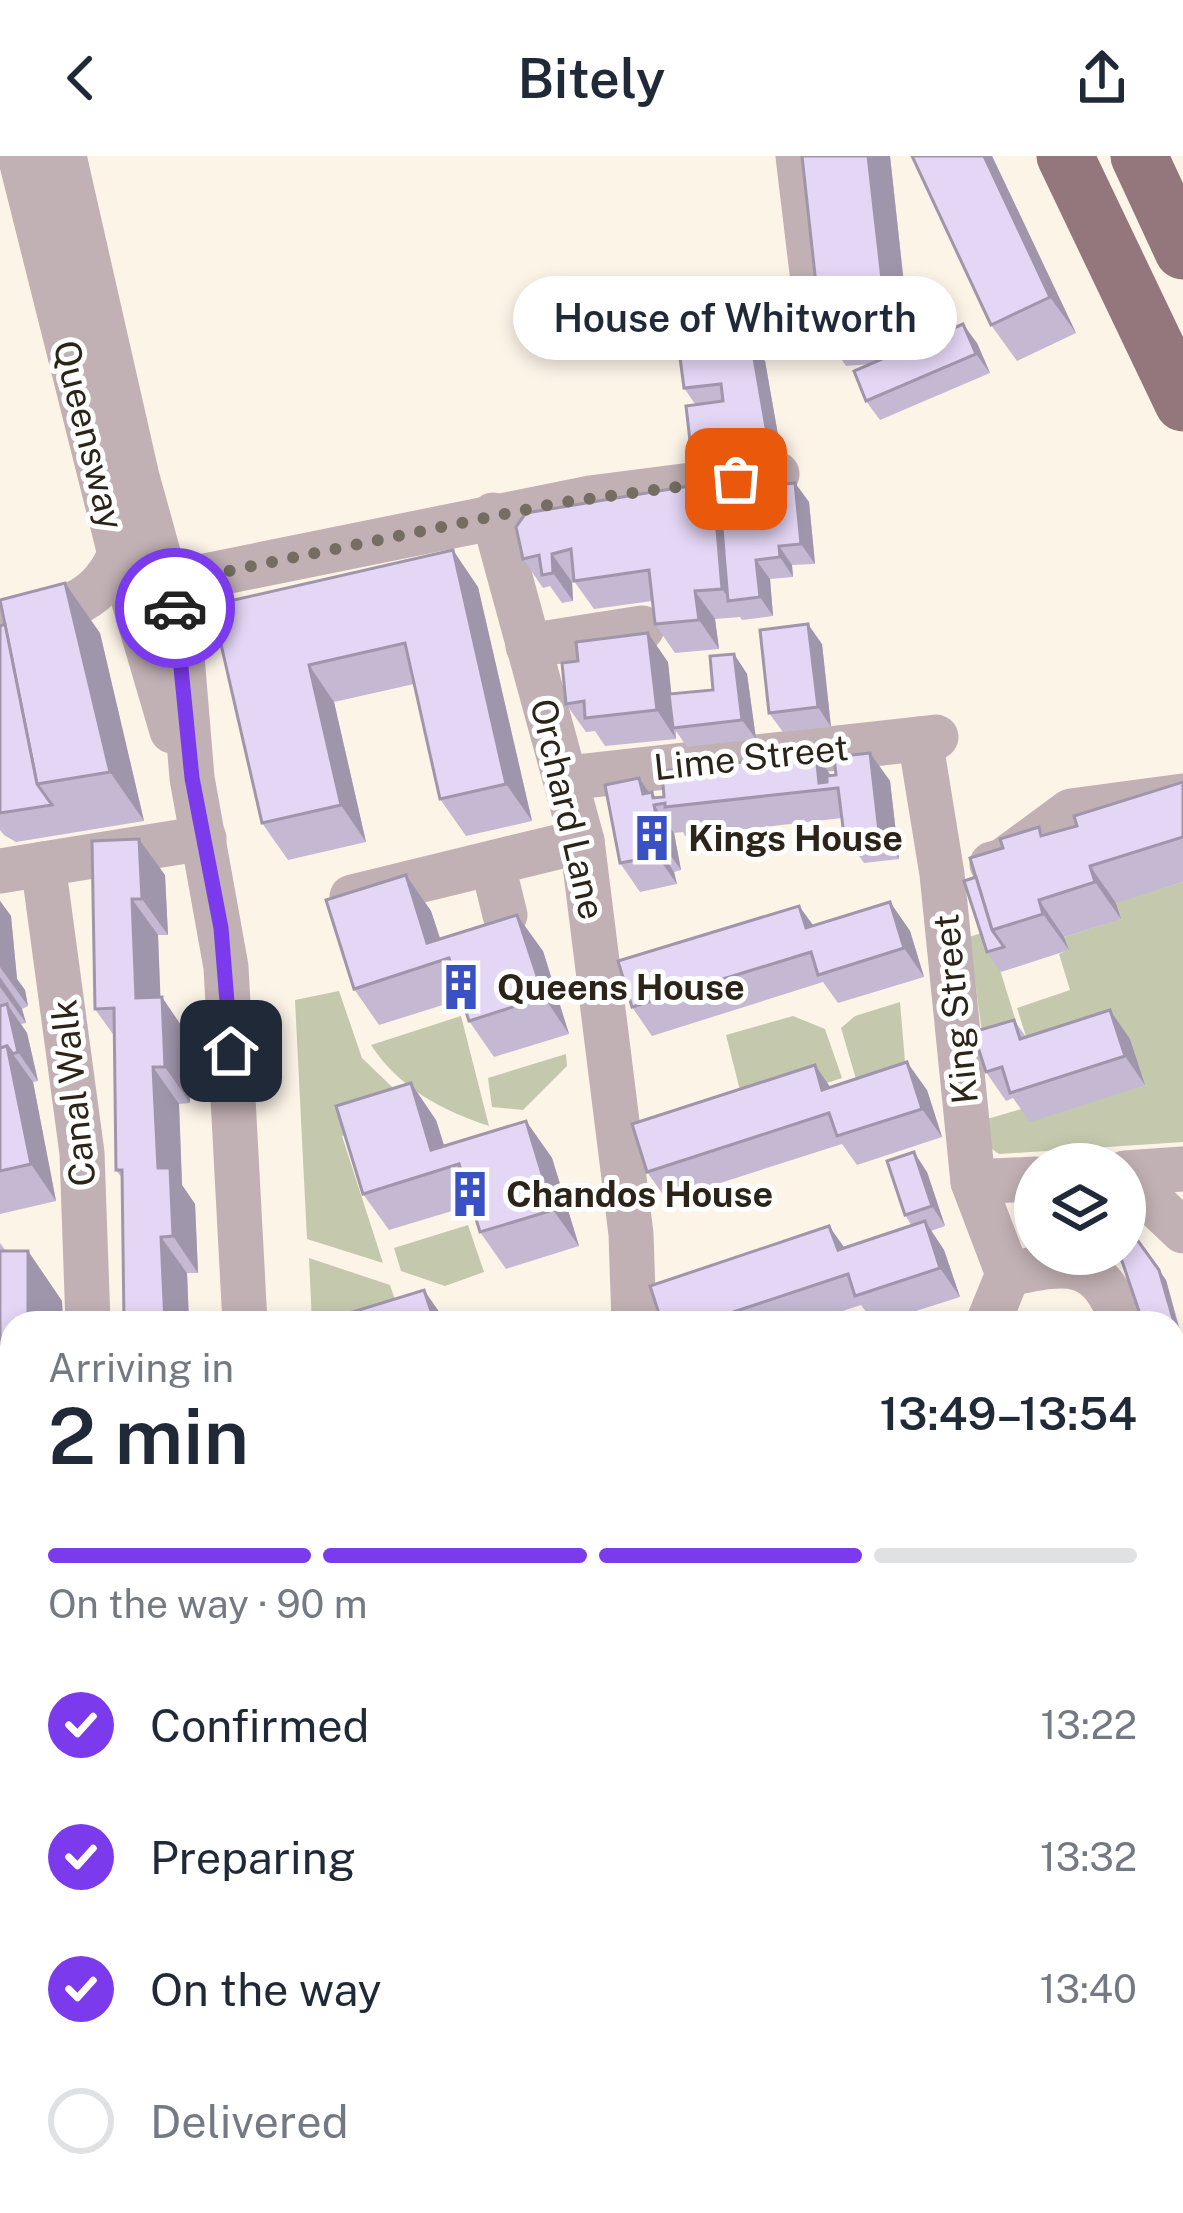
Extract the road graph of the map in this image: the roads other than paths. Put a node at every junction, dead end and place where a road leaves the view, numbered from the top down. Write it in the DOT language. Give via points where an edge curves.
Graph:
graph roads {
  1 [pos="20,156"];
  2 [pos="64,156"];
  3 [pos="798,156"];
  4 [pos="1065,156"];
  5 [pos="1138,156"];
  6 [pos="1183,251"];
  7 [pos="723,316"];
  8 [pos="1175,367"];
  9 [pos="777,474"];
  10 [pos="493,515"];
  11 [pos="120,554"];
  12 [pos="170,583"];
  13 [pos="0,623"];
  14 [pos="642,628"];
  15 [pos="528,646"];
  16 [pos="928,738"];
  17 [pos="192,778"];
  18 [pos="566,778"];
  19 [pos="1183,796"];
  20 [pos="204,838"];
  21 [pos="582,841"];
  22 [pos="12,865"];
  23 [pos="493,866"];
  24 [pos="942,874"];
  25 [pos="349,898"];
  26 [pos="505,915"];
  27 [pos="1183,1169"];
  28 [pos="1146,1172"];
  29 [pos="1014,1179"];
  30 [pos="973,1182"];
  31 [pos="1146,1195"];
  32 [pos="1183,1231"];
  33 [pos="1008,1274"];
  34 [pos="88,1311"];
  35 [pos="244,1311"];
  36 [pos="634,1311"];
  37 [pos="993,1311"];
  38 [pos="1119,1311"];
  1 -- 11 [label="street, Queensway"];
  2 -- 12 [label="street, Queensway" via="137,477"];
  3 -- 7 [label="street" via="816,306"];
  4 -- 8 [label="main road"];
  5 -- 6 [label="main road"];
  9 -- 10 [label="street"];
  10 -- 12 [label="street"];
  10 -- 15 [label="street, Orchard Lane"];
  11 -- 13 [label="street" via="108,582 87,599"];
  11 -- 17 [label="street, Queensway" via="164,711"];
  12 -- 17 [label="street, Queensway"];
  14 -- 15 [label="street"];
  15 -- 18 [label="street, Orchard Lane"];
  16 -- 18 [label="street, Lime Street"];
  16 -- 24 [label="street, King Street"];
  17 -- 20 [label="street, Queensway"];
  18 -- 21 [label="street, Orchard Lane"];
  19 -- 24 [label="street" via="1071,811 1003,861"];
  20 -- 22 [label="street, Canal Walk"];
  20 -- 35 [label="street, Queensway" via="226,967"];
  21 -- 23 [label="street"];
  21 -- 36 [label="street, Orchard Lane"];
  22 -- 34 [label="street, Canal Walk" via="82,1153"];
  23 -- 25 [label="street"];
  23 -- 26 [label="street"];
  24 -- 30 [label="street, King Street"];
  27 -- 28 [label="street"];
  29 -- 30 [label="street"];
  30 -- 33 [label="street, King Street"];
  31 -- 32 [label="street"];
  33 -- 37 [label="street"];
  33 -- 38 [label="street" via="1057,1264 1085,1268 1110,1288"];
}
